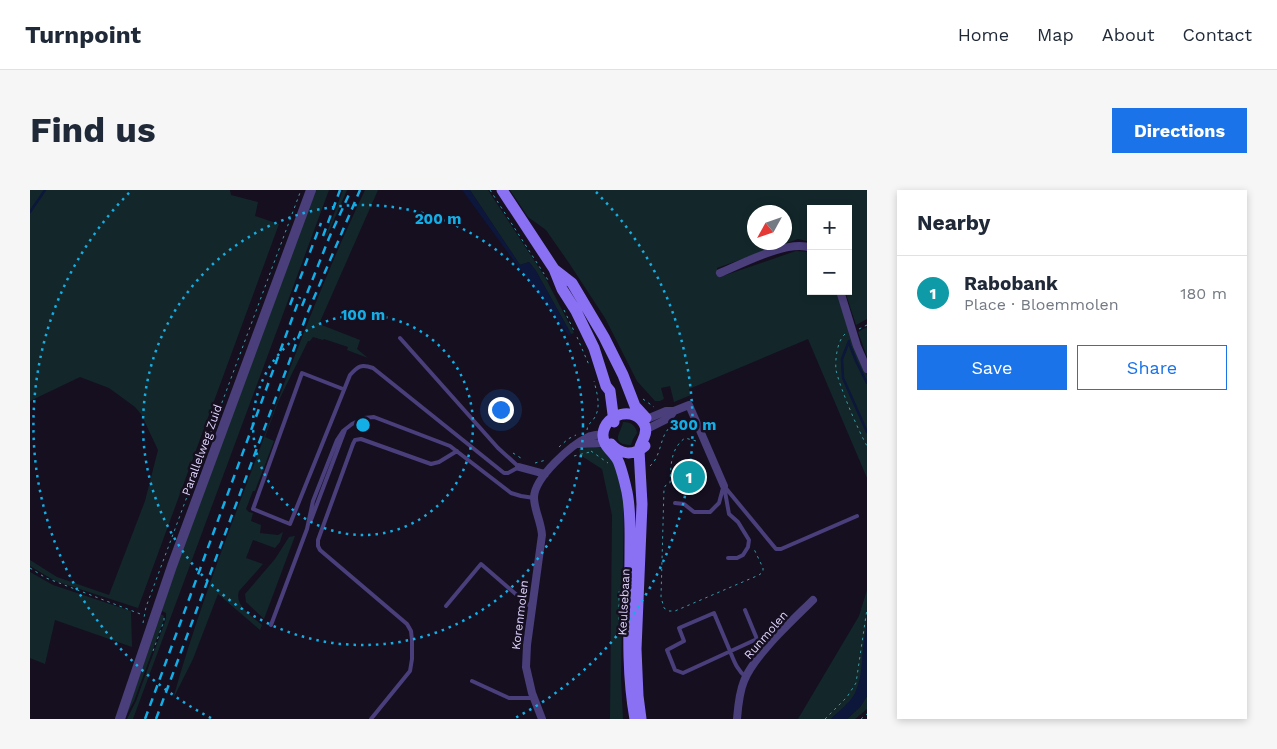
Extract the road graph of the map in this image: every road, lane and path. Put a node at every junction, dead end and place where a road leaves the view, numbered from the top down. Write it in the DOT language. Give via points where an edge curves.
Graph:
graph roads {
  1 [pos="301,190"];
  2 [pos="311,190"];
  3 [pos="502,190"];
  4 [pos="807,246"];
  5 [pos="554,269"];
  6 [pos="720,273"];
  7 [pos="841,295"];
  8 [pos="867,325"];
  9 [pos="853,332"];
  10 [pos="400,338"];
  11 [pos="867,369"];
  12 [pos="343,389"];
  13 [pos="612,418"];
  14 [pos="642,418"];
  15 [pos="696,423"];
  16 [pos="581,434"];
  17 [pos="606,440"];
  18 [pos="867,446"];
  19 [pos="642,448"];
  20 [pos="708,449"];
  21 [pos="556,450"];
  22 [pos="457,451"];
  23 [pos="591,452"];
  24 [pos="618,453"];
  25 [pos="551,456"];
  26 [pos="574,456"];
  27 [pos="507,457"];
  28 [pos="526,461"];
  29 [pos="530,463"];
  30 [pos="519,467"];
  31 [pos="645,467"];
  32 [pos="545,474"];
  33 [pos="642,486"];
  34 [pos="724,486"];
  35 [pos="534,498"];
  36 [pos="675,503"];
  37 [pos="857,516"];
  38 [pos="748,547"];
  39 [pos="728,558"];
  40 [pos="30,568"];
  41 [pos="813,600"];
  42 [pos="446,606"];
  43 [pos="146,608"];
  44 [pos="532,608"];
  45 [pos="867,609"];
  46 [pos="744,610"];
  47 [pos="143,615"];
  48 [pos="271,626"];
  49 [pos="730,651"];
  50 [pos="746,677"];
  51 [pos="472,681"];
  52 [pos="534,698"];
  53 [pos="867,714"];
  54 [pos="120,719"];
  55 [pos="371,719"];
  56 [pos="542,719"];
  57 [pos="635,719"];
  58 [pos="641,719"];
  59 [pos="737,719"];
  60 [pos="825,719"];
  61 [pos="862,719"];
  1 -- 43 [label="path, Parallelweg Zuid"];
  2 -- 54 [label="street, Parallelweg Zuid" via="172,566"];
  3 -- 5 [label="main road"];
  4 -- 6 [label="street" via="777,250"];
  5 -- 13 [label="main road" via="594,348"];
  5 -- 14 [label="main road" via="572,283 604,337"];
  7 -- 9 [label="street"];
  8 -- 9 [label="path"];
  9 -- 11 [label="street"];
  9 -- 18 [label="path" via="843,335 836,370"];
  10 -- 27 [label="lane"];
  12 -- 12 [label="lane" via="302,373 253,509 290,524"];
  12 -- 30 [label="lane" via="357,366 372,368 504,473"];
  13 -- 14 [label="main road" via="624,414"];
  13 -- 17 [label="main road" via="614,424"];
  14 -- 15 [label="street" via="669,418 674,411 688,405"];
  14 -- 19 [label="main road" via="650,437"];
  15 -- 20 [label="street"];
  15 -- 31 [label="path" via="684,421 668,429 655,461"];
  16 -- 21 [label="path" via="568,439"];
  17 -- 24 [label="main road"];
  17 -- 32 [label="street" via="588,437 567,450"];
  19 -- 24 [label="main road" via="631,453"];
  19 -- 31 [label="main road, Keulsebaan"];
  19 -- 33 [label="main road, Keulsebaan"];
  20 -- 34 [label="street"];
  20 -- 38 [label="path" via="686,438 676,447 671,458 670,483 664,488 661,597 664,608 675,611 759,576 763,568 754,549"];
  22 -- 35 [label="lane" via="511,493"];
  22 -- 48 [label="lane" via="442,442 374,418 364,418 346,428 332,450"];
  22 -- 55 [label="lane" via="439,462 427,464 361,439 355,440 320,536 320,550 407,624 411,631 410,671"];
  23 -- 26 [label="path"];
  24 -- 57 [label="main road, Keulsebaan" via="628,482 629,666"];
  25 -- 29 [label="path" via="541,462"];
  27 -- 28 [label="path" via="514,453"];
  27 -- 30 [label="lane"];
  30 -- 32 [label="street"];
  31 -- 33 [label="main road, Keulsebaan"];
  32 -- 35 [label="street"];
  33 -- 58 [label="main road, Keulsebaan" via="636,649"];
  34 -- 36 [label="lane" via="719,503 710,512 694,512 684,504"];
  34 -- 37 [label="lane" via="776,549"];
  34 -- 38 [label="lane" via="729,514 744,531 749,540"];
  35 -- 44 [label="street, Korenmolen" via="542,535"];
  38 -- 39 [label="lane" via="743,555"];
  40 -- 47 [label="path" via="46,578"];
  41 -- 50 [label="street, Runmolen" via="771,642"];
  42 -- 44 [label="lane" via="481,564"];
  44 -- 52 [label="street, Korenmolen" via="526,666"];
  45 -- 60 [label="path" via="856,683"];
  46 -- 49 [label="lane" via="756,639"];
  49 -- 49 [label="lane" via="683,673 675,670 667,650 684,641 679,628 714,613"];
  49 -- 50 [label="lane" via="739,671"];
  50 -- 59 [label="street, Runmolen"];
  51 -- 52 [label="lane" via="509,698"];
  52 -- 56 [label="street, Korenmolen"];
  53 -- 61 [label="path"];
}
